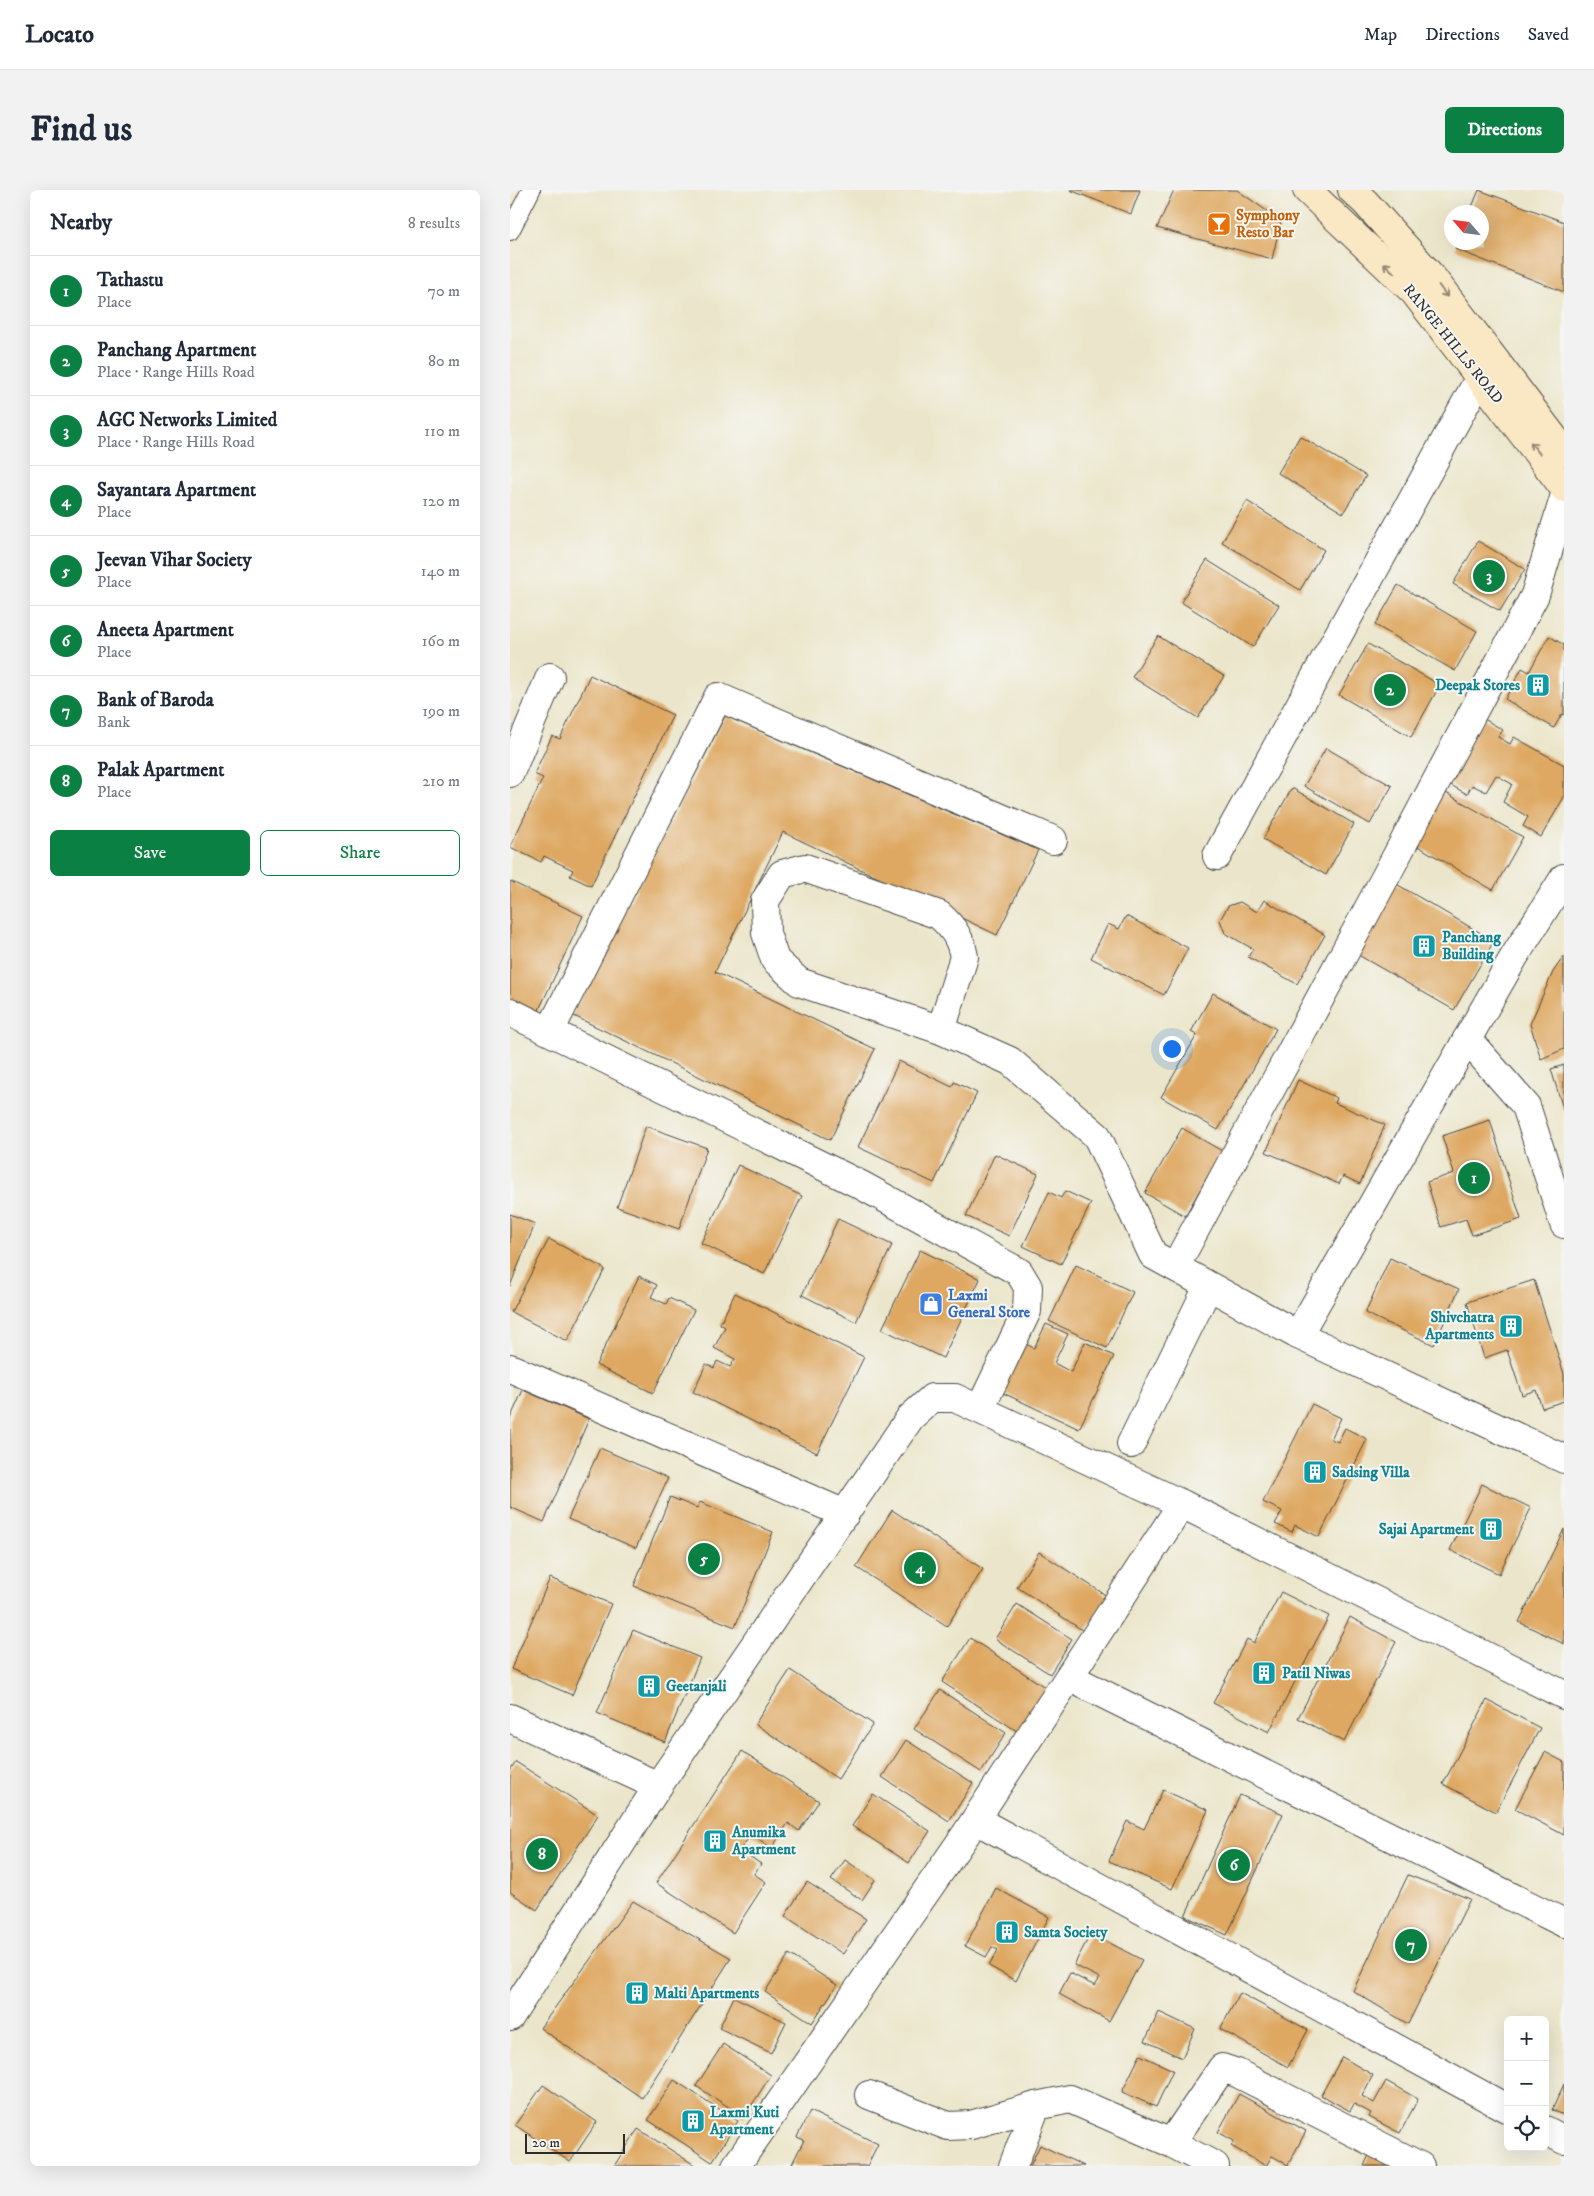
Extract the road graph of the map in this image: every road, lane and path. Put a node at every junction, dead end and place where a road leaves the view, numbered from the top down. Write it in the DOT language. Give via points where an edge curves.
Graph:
graph roads {
  1 [pos="531,190"];
  2 [pos="1308,190"];
  3 [pos="1352,190"];
  4 [pos="513,219"];
  5 [pos="1480,378"];
  6 [pos="1564,451"];
  7 [pos="1564,488"];
  8 [pos="1564,498"];
  9 [pos="550,677"];
  10 [pos="510,773"];
  11 [pos="1053,840"];
  12 [pos="1217,856"];
  13 [pos="1564,878"];
  14 [pos="510,1012"];
  15 [pos="940,1030"];
  16 [pos="550,1031"];
  17 [pos="1467,1039"];
  18 [pos="1564,1224"];
  19 [pos="1175,1267"];
  20 [pos="1208,1286"];
  21 [pos="1298,1335"];
  22 [pos="510,1368"];
  23 [pos="980,1410"];
  24 [pos="1131,1444"];
  25 [pos="1564,1460"];
  26 [pos="1182,1504"];
  27 [pos="845,1514"];
  28 [pos="1069,1677"];
  29 [pos="1564,1695"];
  30 [pos="510,1718"];
  31 [pos="658,1786"];
  32 [pos="976,1820"];
  33 [pos="1564,1923"];
  34 [pos="510,2017"];
  35 [pos="869,2095"];
  36 [pos="1036,2106"];
  37 [pos="1504,2107"];
  38 [pos="1549,2132"];
  39 [pos="1564,2140"];
  40 [pos="1171,2143"];
  41 [pos="736,2166"];
  42 [pos="1013,2166"];
  43 [pos="1215,2166"];
  44 [pos="1420,2166"];
  1 -- 4 [label="lane"];
  5 -- 2 [label="main road, RANGE HILLS ROAD, one-way" via="1414,292"];
  3 -- 6 [label="main road, one-way" via="1432,277"];
  7 -- 5 [label="main road, RANGE HILLS ROAD, one-way"];
  5 -- 12 [label="street"];
  8 -- 19 [label="street" via="1535,595"];
  9 -- 10 [label="street"];
  11 -- 16 [label="street" via="718,697"];
  13 -- 17 [label="street"];
  14 -- 16 [label="street"];
  15 -- 15 [label="street" via="799,982 775,960 766,934 765,901 782,874 805,868 939,915 950,925 962,946 964,957"];
  15 -- 19 [label="street" via="1010,1061 1097,1136 1154,1255"];
  16 -- 23 [label="street" via="861,1185 1019,1272 1028,1287 1027,1311"];
  17 -- 18 [label="street" via="1526,1106"];
  17 -- 21 [label="street"];
  19 -- 20 [label="street"];
  20 -- 21 [label="street"];
  20 -- 24 [label="street"];
  21 -- 25 [label="street"];
  22 -- 27 [label="street"];
  23 -- 26 [label="street"];
  23 -- 27 [label="street" via="956,1398 932,1398 910,1418"];
  26 -- 28 [label="street"];
  26 -- 29 [label="street"];
  27 -- 31 [label="street"];
  28 -- 32 [label="street"];
  28 -- 33 [label="street"];
  30 -- 31 [label="street"];
  31 -- 34 [label="street"];
  32 -- 37 [label="street"];
  32 -- 41 [label="street"];
  35 -- 36 [label="street" via="948,2126 971,2125"];
  36 -- 40 [label="street" via="1070,2099"];
  36 -- 42 [label="street"];
  38 -- 39 [label="street"];
  40 -- 43 [label="street"];
  40 -- 44 [label="street" via="1222,2068 1237,2072"];
}
